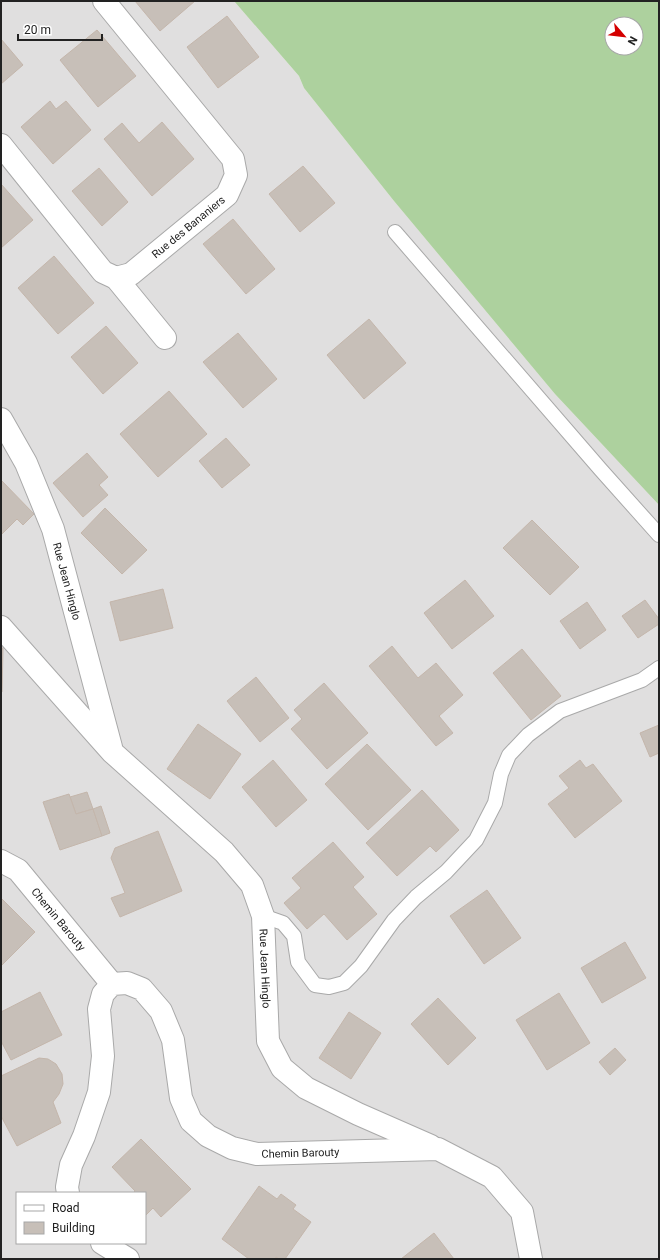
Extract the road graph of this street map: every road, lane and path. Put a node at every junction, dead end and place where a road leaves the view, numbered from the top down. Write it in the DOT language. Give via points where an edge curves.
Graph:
graph roads {
  1 [pos="104,1"];
  2 [pos="1,145"];
  3 [pos="395,232"];
  4 [pos="116,278"];
  5 [pos="165,338"];
  6 [pos="1,419"];
  7 [pos="659,535"];
  8 [pos="1,627"];
  9 [pos="659,668"];
  10 [pos="112,752"];
  11 [pos="1,861"];
  12 [pos="263,916"];
  13 [pos="112,984"];
  14 [pos="438,1149"];
  15 [pos="68,1192"];
  16 [pos="104,1244"];
  17 [pos="128,1259"];
  18 [pos="531,1259"];
  1 -- 4 [label="street, Rue des Bananiers" via="233,159 236,175 227,195 131,274"];
  2 -- 4 [label="street" via="103,272"];
  3 -- 7 [label="lane"];
  4 -- 5 [label="street"];
  6 -- 10 [label="street, Rue Jean Hinglo" via="26,463 53,529"];
  8 -- 10 [label="street, Rue Jean Hinglo"];
  9 -- 12 [label="lane" via="642,680 560,711 528,735 509,755 501,774 495,803 476,840 394,920 362,966 344,983 329,987 315,986 298,962 294,936 284,923"];
  10 -- 12 [label="street, Rue Jean Hinglo" via="224,852 252,885"];
  11 -- 13 [label="street, Chemin Barouty" via="18,870"];
  12 -- 14 [label="street, Rue Jean Hinglo" via="268,1041 282,1068 306,1088"];
  13 -- 14 [label="street, Chemin Barouty" via="127,983 142,989 161,1011 173,1040 181,1098 191,1121 208,1136 232,1148 257,1154"];
  13 -- 15 [label="street" via="103,994 99,1008 103,1056 99,1092 71,1165"];
  14 -- 18 [label="street, Chemin Barouty" via="492,1177 522,1212"];
  16 -- 17 [label="street"];
}
